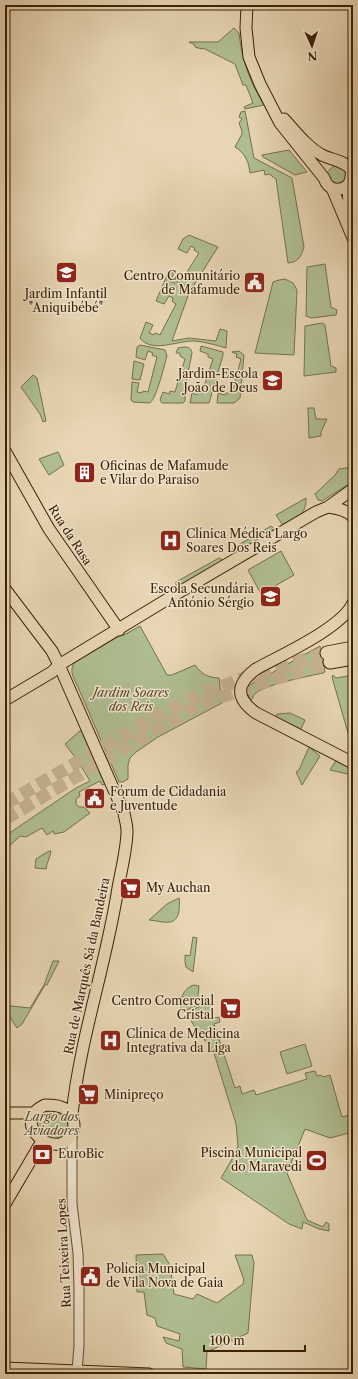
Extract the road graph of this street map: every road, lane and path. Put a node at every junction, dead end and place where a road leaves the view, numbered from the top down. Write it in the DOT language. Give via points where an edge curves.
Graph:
graph roads {
  1 [pos="247,5"];
  2 [pos="267,98"];
  3 [pos="353,160"];
  4 [pos="339,162"];
  5 [pos="324,178"];
  6 [pos="351,178"];
  7 [pos="332,188"];
  8 [pos="353,219"];
  9 [pos="353,238"];
  10 [pos="5,451"];
  11 [pos="353,489"];
  12 [pos="328,507"];
  13 [pos="353,517"];
  14 [pos="5,589"];
  15 [pos="353,603"];
  16 [pos="119,630"];
  17 [pos="353,648"];
  18 [pos="353,658"];
  19 [pos="59,665"];
  20 [pos="5,700"];
  21 [pos="353,764"];
  22 [pos="74,1095"];
  23 [pos="61,1107"];
  24 [pos="8,1113"];
  25 [pos="72,1115"];
  26 [pos="33,1118"];
  27 [pos="72,1135"];
  28 [pos="42,1141"];
  29 [pos="5,1204"];
  30 [pos="5,1368"];
  31 [pos="77,1371"];
  32 [pos="149,1374"];
  1 -- 2 [label="main road" via="246,28 250,57"];
  2 -- 4 [label="main road" via="312,148"];
  2 -- 5 [label="main road" via="280,124"];
  3 -- 4 [label="main road"];
  4 -- 5 [label="main road" via="328,165"];
  4 -- 6 [label="main road" via="349,167"];
  5 -- 7 [label="main road"];
  6 -- 7 [label="main road" via="341,189"];
  6 -- 8 [label="main road" via="348,199"];
  7 -- 9 [label="main road"];
  10 -- 16 [label="main road, Rua da Rasa" via="49,529"];
  11 -- 12 [label="main road"];
  12 -- 13 [label="main road" via="337,508"];
  12 -- 16 [label="main road" via="171,597"];
  14 -- 19 [label="main road, Rua de Marquês Sá da Bandeira" via="52,651"];
  15 -- 21 [label="main road" via="342,617 325,630 256,669 242,684 243,701 256,713"];
  16 -- 19 [label="main road"];
  17 -- 18 [label="highway" via="329,658"];
  19 -- 20 [label="main road" via="52,672"];
  19 -- 22 [label="main road, Rua de Marquês Sá da Bandeira" via="124,813 127,832 114,918 82,1047"];
  22 -- 23 [label="main road"];
  22 -- 25 [label="main road, Rua de Marquês Sá da Bandeira"];
  23 -- 25 [label="main road"];
  23 -- 26 [label="main road" via="45,1105 38,1108"];
  24 -- 26 [label="main road"];
  25 -- 27 [label="main road"];
  26 -- 28 [label="main road" via="33,1129"];
  27 -- 28 [label="main road" via="62,1143"];
  27 -- 31 [label="street, Rua Teixeira Lopes" via="72,1204 78,1253"];
  28 -- 29 [label="main road"];
  30 -- 31 [label="main road"];
  31 -- 32 [label="main road"];
}
